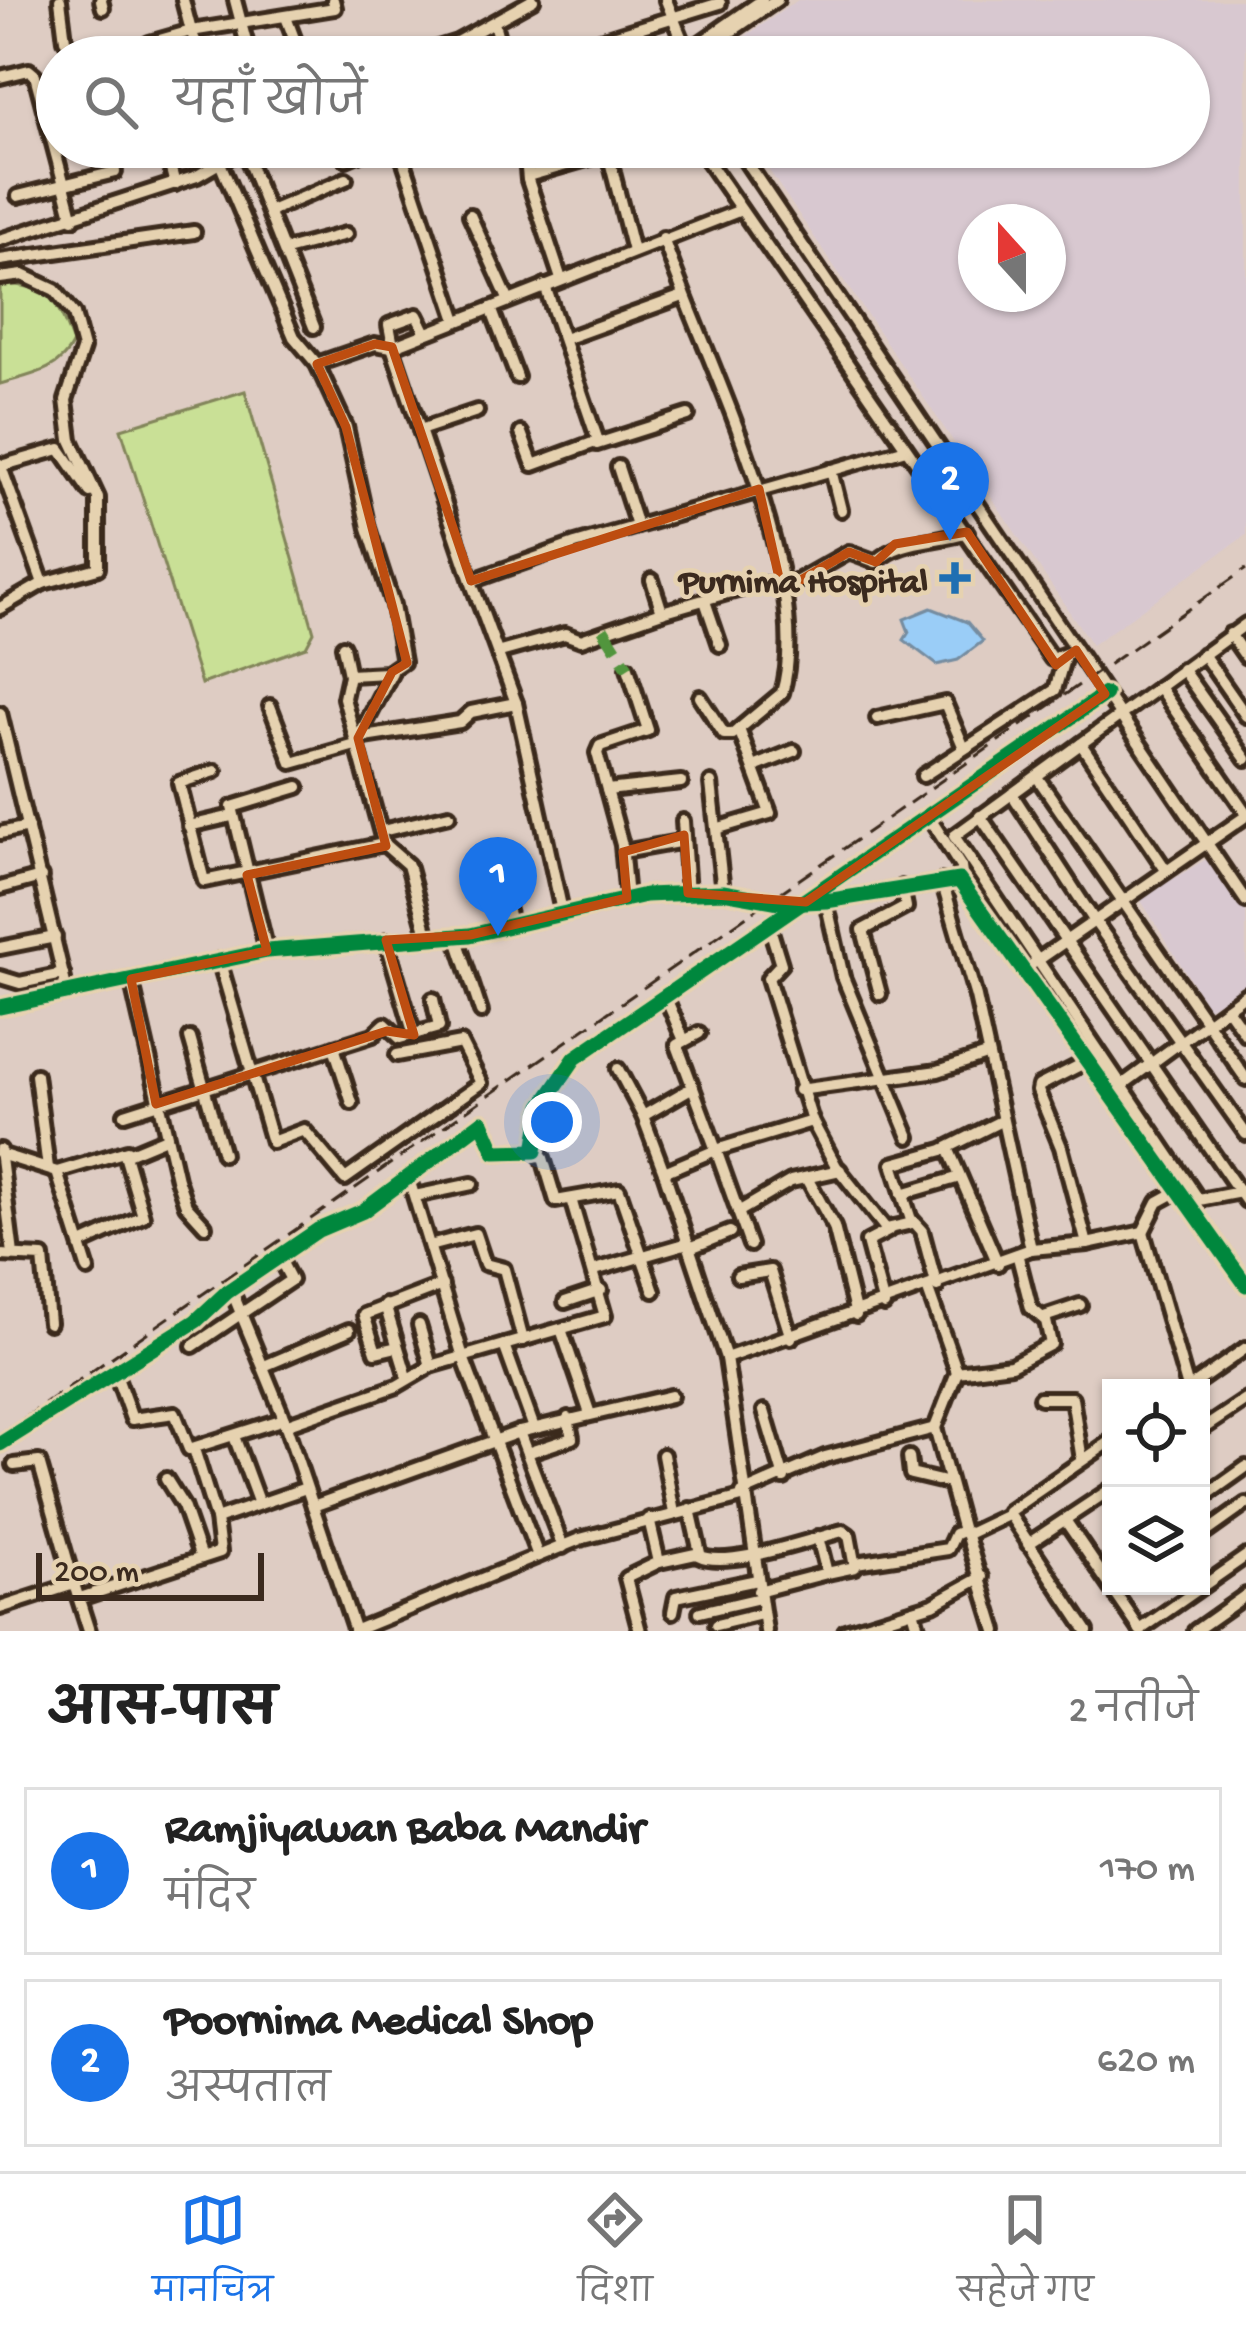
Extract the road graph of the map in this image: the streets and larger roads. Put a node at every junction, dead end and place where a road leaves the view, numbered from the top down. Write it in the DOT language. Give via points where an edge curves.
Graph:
graph roads {
  1 [pos="60,0"];
  2 [pos="183,0"];
  3 [pos="235,0"];
  4 [pos="293,0"];
  5 [pos="333,0"];
  6 [pos="533,0"];
  7 [pos="666,0"];
  8 [pos="762,0"];
  9 [pos="777,0"];
  10 [pos="720,2"];
  11 [pos="292,15"];
  12 [pos="672,15"];
  13 [pos="494,23"];
  14 [pos="243,26"];
  15 [pos="191,32"];
  16 [pos="64,36"];
  17 [pos="176,36"];
  18 [pos="193,36"];
  19 [pos="245,36"];
  20 [pos="296,36"];
  21 [pos="462,36"];
  22 [pos="497,36"];
  23 [pos="608,36"];
  24 [pos="680,36"];
  25 [pos="714,36"];
  26 [pos="719,36"];
  27 [pos="0,77"];
  28 [pos="36,80"];
  29 [pos="60,168"];
  30 [pos="114,168"];
  31 [pos="171,168"];
  32 [pos="211,168"];
  33 [pos="222,168"];
  34 [pos="254,168"];
  35 [pos="406,168"];
  36 [pos="527,168"];
  37 [pos="556,168"];
  38 [pos="612,168"];
  39 [pos="712,168"];
  40 [pos="750,168"];
  41 [pos="528,176"];
  42 [pos="346,179"];
  43 [pos="64,184"];
  44 [pos="175,184"];
  45 [pos="18,196"];
  46 [pos="741,210"];
  47 [pos="270,211"];
  48 [pos="470,215"];
  49 [pos="73,219"];
  50 [pos="194,232"];
  51 [pos="346,234"];
  52 [pos="663,238"];
  53 [pos="0,240"];
  54 [pos="286,250"];
  55 [pos="633,251"];
  56 [pos="0,260"];
  57 [pos="0,278"];
  58 [pos="561,279"];
  59 [pos="545,286"];
  60 [pos="683,296"];
  61 [pos="508,299"];
  62 [pos="491,308"];
  63 [pos="457,320"];
  64 [pos="314,327"];
  65 [pos="426,333"];
  66 [pos="564,339"];
  67 [pos="393,346"];
  68 [pos="317,364"];
  69 [pos="517,377"];
  70 [pos="477,411"];
  71 [pos="688,415"];
  72 [pos="420,430"];
  73 [pos="521,433"];
  74 [pos="597,444"];
  75 [pos="907,449"];
  76 [pos="2,464"];
  77 [pos="618,466"];
  78 [pos="831,470"];
  79 [pos="759,489"];
  80 [pos="98,503"];
  81 [pos="841,510"];
  82 [pos="637,526"];
  83 [pos="967,532"];
  84 [pos="652,580"];
  85 [pos="471,581"];
  86 [pos="43,583"];
  87 [pos="781,584"];
  88 [pos="705,601"];
  89 [pos="0,608"];
  90 [pos="662,612"];
  91 [pos="1246,624"];
  92 [pos="1230,634"];
  93 [pos="720,645"];
  94 [pos="343,646"];
  95 [pos="1076,650"];
  96 [pos="500,652"];
  97 [pos="1203,654"];
  98 [pos="1246,657"];
  99 [pos="1064,659"];
  100 [pos="628,668"];
  101 [pos="1182,669"];
  102 [pos="392,672"];
  103 [pos="349,675"];
  104 [pos="1159,687"];
  105 [pos="1105,694"];
  106 [pos="700,697"];
  107 [pos="516,703"];
  108 [pos="270,706"];
  109 [pos="0,713"];
  110 [pos="1119,715"];
  111 [pos="1246,716"];
  112 [pos="877,718"];
  113 [pos="739,730"];
  114 [pos="358,741"];
  115 [pos="1081,744"];
  116 [pos="964,748"];
  117 [pos="794,751"];
  118 [pos="1246,759"];
  119 [pos="754,766"];
  120 [pos="214,771"];
  121 [pos="14,775"];
  122 [pos="923,776"];
  123 [pos="1037,777"];
  124 [pos="0,778"];
  125 [pos="681,782"];
  126 [pos="711,783"];
  127 [pos="298,787"];
  128 [pos="607,790"];
  129 [pos="1012,794"];
  130 [pos="232,815"];
  131 [pos="448,815"];
  132 [pos="1246,815"];
  133 [pos="980,816"];
  134 [pos="929,817"];
  135 [pos="683,821"];
  136 [pos="189,826"];
  137 [pos="28,827"];
  138 [pos="719,828"];
  139 [pos="0,833"];
  140 [pos="383,838"];
  141 [pos="684,841"];
  142 [pos="1206,843"];
  143 [pos="492,852"];
  144 [pos="623,852"];
  145 [pos="1166,869"];
  146 [pos="247,874"];
  147 [pos="41,878"];
  148 [pos="942,881"];
  149 [pos="963,882"];
  150 [pos="902,887"];
  151 [pos="0,888"];
  152 [pos="723,892"];
  153 [pos="688,893"];
  154 [pos="627,898"];
  155 [pos="806,902"];
  156 [pos="826,902"];
  157 [pos="1246,902"];
  158 [pos="1120,903"];
  159 [pos="562,910"];
  160 [pos="1094,920"];
  161 [pos="769,925"];
  162 [pos="512,926"];
  163 [pos="456,936"];
  164 [pos="55,937"];
  165 [pos="428,938"];
  166 [pos="386,940"];
  167 [pos="1064,943"];
  168 [pos="0,947"];
  169 [pos="267,950"];
  170 [pos="219,960"];
  171 [pos="1034,962"];
  172 [pos="63,974"];
  173 [pos="0,977"];
  174 [pos="131,979"];
  175 [pos="67,992"];
  176 [pos="880,994"];
  177 [pos="1246,994"];
  178 [pos="666,998"];
  179 [pos="433,999"];
  180 [pos="0,1007"];
  181 [pos="1227,1008"];
  182 [pos="481,1012"];
  183 [pos="1209,1021"];
  184 [pos="699,1033"];
  185 [pos="415,1035"];
  186 [pos="1246,1035"];
  187 [pos="190,1038"];
  188 [pos="683,1038"];
  189 [pos="1183,1040"];
  190 [pos="334,1047"];
  191 [pos="986,1054"];
  192 [pos="397,1055"];
  193 [pos="1090,1060"];
  194 [pos="1152,1062"];
  195 [pos="618,1070"];
  196 [pos="249,1073"];
  197 [pos="36,1075"];
  198 [pos="880,1076"];
  199 [pos="1246,1079"];
  200 [pos="1124,1084"];
  201 [pos="693,1087"];
  202 [pos="204,1088"];
  203 [pos="799,1090"];
  204 [pos="1112,1093"];
  205 [pos="352,1103"];
  206 [pos="156,1104"];
  207 [pos="125,1114"];
  208 [pos="643,1116"];
  209 [pos="812,1121"];
  210 [pos="999,1122"];
  211 [pos="1246,1134"];
  212 [pos="909,1137"];
  213 [pos="166,1138"];
  214 [pos="948,1148"];
  215 [pos="535,1150"];
  216 [pos="716,1150"];
  217 [pos="127,1151"];
  218 [pos="0,1153"];
  219 [pos="223,1154"];
  220 [pos="53,1170"];
  221 [pos="840,1170"];
  222 [pos="664,1172"];
  223 [pos="960,1177"];
  224 [pos="807,1178"];
  225 [pos="409,1179"];
  226 [pos="472,1184"];
  227 [pos="1180,1190"];
  228 [pos="902,1194"];
  229 [pos="416,1196"];
  230 [pos="1244,1196"];
  231 [pos="571,1199"];
  232 [pos="738,1212"];
  233 [pos="912,1220"];
  234 [pos="205,1226"];
  235 [pos="888,1231"];
  236 [pos="730,1232"];
  237 [pos="1143,1232"];
  238 [pos="81,1244"];
  239 [pos="1087,1244"];
  240 [pos="433,1245"];
  241 [pos="689,1246"];
  242 [pos="750,1246"];
  243 [pos="1031,1249"];
  244 [pos="6,1254"];
  245 [pos="279,1257"];
  246 [pos="641,1258"];
  247 [pos="1018,1258"];
  248 [pos="998,1264"];
  249 [pos="88,1270"];
  250 [pos="595,1270"];
  251 [pos="738,1276"];
  252 [pos="1246,1285"];
  253 [pos="442,1286"];
  254 [pos="933,1288"];
  255 [pos="231,1289"];
  256 [pos="601,1291"];
  257 [pos="654,1291"];
  258 [pos="565,1302"];
  259 [pos="385,1305"];
  260 [pos="884,1305"];
  261 [pos="1080,1306"];
  262 [pos="856,1315"];
  263 [pos="243,1317"];
  264 [pos="1044,1317"];
  265 [pos="49,1323"];
  266 [pos="419,1325"];
  267 [pos="561,1328"];
  268 [pos="349,1330"];
  269 [pos="791,1338"];
  270 [pos="523,1340"];
  271 [pos="504,1345"];
  272 [pos="193,1346"];
  273 [pos="397,1347"];
  274 [pos="1246,1348"];
  275 [pos="463,1357"];
  276 [pos="727,1358"];
  277 [pos="264,1366"];
  278 [pos="431,1366"];
  279 [pos="115,1372"];
  280 [pos="957,1372"];
  281 [pos="407,1377"];
  282 [pos="1185,1379"];
  283 [pos="1201,1379"];
  284 [pos="671,1396"];
  285 [pos="1040,1398"];
  286 [pos="1246,1400"];
  287 [pos="764,1411"];
  288 [pos="590,1414"];
  289 [pos="568,1418"];
  290 [pos="285,1422"];
  291 [pos="1210,1424"];
  292 [pos="534,1428"];
  293 [pos="935,1428"];
  294 [pos="519,1432"];
  295 [pos="234,1436"];
  296 [pos="495,1441"];
  297 [pos="0,1444"];
  298 [pos="1102,1447"];
  299 [pos="194,1449"];
  300 [pos="527,1454"];
  301 [pos="663,1455"];
  302 [pos="909,1456"];
  303 [pos="1082,1460"];
  304 [pos="14,1465"];
  305 [pos="1246,1467"];
  306 [pos="784,1478"];
  307 [pos="166,1479"];
  308 [pos="950,1483"];
  309 [pos="306,1488"];
  310 [pos="1210,1493"];
  311 [pos="742,1495"];
  312 [pos="1102,1495"];
  313 [pos="260,1504"];
  314 [pos="1246,1504"];
  315 [pos="314,1506"];
  316 [pos="690,1509"];
  317 [pos="674,1513"];
  318 [pos="1007,1515"];
  319 [pos="215,1519"];
  320 [pos="649,1519"];
  321 [pos="1065,1520"];
  322 [pos="1210,1530"];
  323 [pos="965,1532"];
  324 [pos="818,1537"];
  325 [pos="1028,1544"];
  326 [pos="563,1547"];
  327 [pos="752,1554"];
  328 [pos="698,1555"];
  329 [pos="538,1556"];
  330 [pos="1246,1556"];
  331 [pos="201,1558"];
  332 [pos="659,1562"];
  333 [pos="856,1563"];
  334 [pos="1102,1568"];
  335 [pos="1099,1570"];
  336 [pos="826,1573"];
  337 [pos="1102,1575"];
  338 [pos="982,1577"];
  339 [pos="74,1584"];
  340 [pos="758,1590"];
  341 [pos="1115,1595"];
  342 [pos="1246,1595"];
  343 [pos="80,1598"];
  344 [pos="0,1608"];
  345 [pos="913,1610"];
  346 [pos="673,1612"];
  347 [pos="700,1612"];
  348 [pos="762,1614"];
  349 [pos="716,1625"];
  350 [pos="1141,1630"];
  351 [pos="89,1631"];
  352 [pos="355,1631"];
  353 [pos="640,1631"];
  354 [pos="766,1631"];
  355 [pos="845,1631"];
  356 [pos="919,1631"];
  357 [pos="996,1631"];
  358 [pos="1087,1631"];
  359 [pos="1195,1631"];
  1 -- 16 [label="street"];
  2 -- 15 [label="street"];
  3 -- 14 [label="street"];
  4 -- 11 [label="street"];
  5 -- 11 [label="street" via="335,8"];
  6 -- 13 [label="street"];
  7 -- 12 [label="street"];
  8 -- 25 [label="street"];
  9 -- 26 [label="street"];
  10 -- 12 [label="street"];
  11 -- 14 [label="street"];
  11 -- 20 [label="street"];
  12 -- 23 [label="street"];
  12 -- 24 [label="street"];
  13 -- 21 [label="street"];
  13 -- 22 [label="street"];
  14 -- 15 [label="street"];
  14 -- 19 [label="street"];
  15 -- 17 [label="street"];
  15 -- 18 [label="street"];
  27 -- 28 [label="street" via="29,70"];
  29 -- 43 [label="street"];
  30 -- 43 [label="street"];
  31 -- 44 [label="street"];
  32 -- 44 [label="street"];
  33 -- 68 [label="street" via="294,337"];
  34 -- 47 [label="street"];
  35 -- 63 [label="street"];
  36 -- 41 [label="street"];
  37 -- 41 [label="street"];
  38 -- 55 [label="street"];
  39 -- 46 [label="street"];
  40 -- 95 [label="street"];
  41 -- 58 [label="street"];
  42 -- 47 [label="street"];
  43 -- 45 [label="street"];
  43 -- 49 [label="street"];
  44 -- 49 [label="street"];
  46 -- 52 [label="street"];
  46 -- 75 [label="street"];
  47 -- 54 [label="street"];
  48 -- 61 [label="street"];
  49 -- 53 [label="street"];
  50 -- 56 [label="street"];
  51 -- 54 [label="street"];
  52 -- 55 [label="street"];
  52 -- 60 [label="street"];
  54 -- 64 [label="street"];
  55 -- 58 [label="street"];
  57 -- 80 [label="street" via="23,275 56,290 74,314 83,348 68,384 71,440"];
  58 -- 59 [label="street"];
  59 -- 61 [label="street"];
  59 -- 66 [label="street"];
  60 -- 66 [label="street"];
  60 -- 79 [label="street"];
  61 -- 62 [label="street"];
  62 -- 63 [label="street"];
  62 -- 69 [label="street"];
  63 -- 65 [label="street"];
  65 -- 67 [label="street"];
  65 -- 67 [label="street" via="419,316 402,320 388,326"];
  66 -- 74 [label="street"];
  67 -- 68 [label="street" via="375,344"];
  67 -- 72 [label="street"];
  68 -- 102 [label="street" via="346,427 394,605 405,658"];
  70 -- 72 [label="street"];
  71 -- 74 [label="street"];
  72 -- 85 [label="street"];
  73 -- 74 [label="street" via="533,465"];
  75 -- 78 [label="street"];
  75 -- 83 [label="street"];
  76 -- 80 [label="street" via="60,449"];
  76 -- 86 [label="street"];
  77 -- 82 [label="street"];
  78 -- 79 [label="street"];
  78 -- 81 [label="street"];
  79 -- 82 [label="street"];
  79 -- 87 [label="street"];
  80 -- 86 [label="street" via="98,568"];
  82 -- 85 [label="street"];
  83 -- 87 [label="street" via="895,544 876,562 849,552"];
  83 -- 99 [label="street" via="1052,659"];
  84 -- 90 [label="street"];
  85 -- 96 [label="street"];
  86 -- 89 [label="street"];
  87 -- 88 [label="street"];
  87 -- 113 [label="street" via="783,689"];
  88 -- 90 [label="street"];
  88 -- 93 [label="street"];
  90 -- 96 [label="street" via="581,640 566,634"];
  91 -- 92 [label="street"];
  92 -- 97 [label="street"];
  92 -- 98 [label="street"];
  94 -- 103 [label="street"];
  95 -- 99 [label="street"];
  95 -- 105 [label="street"];
  96 -- 107 [label="street"];
  97 -- 101 [label="street"];
  97 -- 111 [label="street"];
  99 -- 116 [label="street" via="1054,690"];
  100 -- 128 [label="street" via="648,730 600,746"];
  101 -- 104 [label="street"];
  101 -- 118 [label="street"];
  102 -- 103 [label="street"];
  102 -- 114 [label="street"];
  103 -- 114 [label="street" via="344,698"];
  104 -- 110 [label="street"];
  104 -- 132 [label="street"];
  105 -- 110 [label="street"];
  105 -- 134 [label="street"];
  106 -- 113 [label="street" via="724,734"];
  107 -- 114 [label="street"];
  107 -- 159 [label="street"];
  108 -- 114 [label="street" via="292,763"];
  109 -- 121 [label="street"];
  110 -- 115 [label="street"];
  110 -- 142 [label="street"];
  112 -- 116 [label="street" via="945,703"];
  113 -- 119 [label="street"];
  114 -- 140 [label="street"];
  115 -- 123 [label="street"];
  115 -- 145 [label="street"];
  116 -- 122 [label="street"];
  117 -- 119 [label="street"];
  119 -- 138 [label="street" via="770,813"];
  120 -- 136 [label="street" via="180,780"];
  121 -- 124 [label="street"];
  121 -- 137 [label="street"];
  123 -- 129 [label="street"];
  123 -- 158 [label="street"];
  125 -- 128 [label="street"];
  126 -- 138 [label="street"];
  127 -- 130 [label="street" via="236,803"];
  128 -- 144 [label="street"];
  129 -- 133 [label="street"];
  129 -- 160 [label="street"];
  130 -- 136 [label="street"];
  130 -- 146 [label="street"];
  131 -- 140 [label="street"];
  132 -- 142 [label="street"];
  133 -- 167 [label="street"];
  133 -- 171 [label="street" via="954,836"];
  134 -- 149 [label="street"];
  134 -- 155 [label="street"];
  135 -- 141 [label="street"];
  136 -- 146 [label="street" via="201,879"];
  137 -- 139 [label="street"];
  137 -- 147 [label="street"];
  138 -- 152 [label="street"];
  140 -- 146 [label="street"];
  140 -- 165 [label="street" via="408,865"];
  141 -- 144 [label="street"];
  141 -- 153 [label="street"];
  142 -- 145 [label="street"];
  142 -- 157 [label="street"];
  143 -- 162 [label="street"];
  144 -- 154 [label="street"];
  145 -- 158 [label="street"];
  146 -- 169 [label="street"];
  147 -- 151 [label="street"];
  147 -- 164 [label="street"];
  148 -- 149 [label="street"];
  148 -- 150 [label="street"];
  148 -- 191 [label="street"];
  149 -- 193 [label="street"];
  150 -- 156 [label="street"];
  150 -- 176 [label="street" via="906,907 862,930"];
  152 -- 153 [label="street"];
  152 -- 155 [label="street"];
  153 -- 154 [label="street"];
  154 -- 159 [label="street"];
  155 -- 156 [label="street"];
  155 -- 161 [label="street"];
  156 -- 198 [label="street"];
  158 -- 160 [label="street"];
  158 -- 183 [label="street"];
  159 -- 162 [label="street"];
  160 -- 167 [label="street"];
  160 -- 189 [label="street"];
  161 -- 178 [label="street"];
  161 -- 203 [label="street" via="781,964 768,978"];
  162 -- 163 [label="street"];
  163 -- 165 [label="street"];
  163 -- 182 [label="street"];
  164 -- 168 [label="street"];
  164 -- 172 [label="street"];
  165 -- 166 [label="street"];
  166 -- 169 [label="street"];
  166 -- 185 [label="street"];
  167 -- 171 [label="street"];
  167 -- 194 [label="street"];
  169 -- 170 [label="street"];
  170 -- 174 [label="street"];
  170 -- 196 [label="street"];
  171 -- 200 [label="street"];
  172 -- 173 [label="street"];
  172 -- 175 [label="street"];
  174 -- 175 [label="street"];
  174 -- 206 [label="street"];
  175 -- 180 [label="street"];
  177 -- 181 [label="street"];
  178 -- 188 [label="street"];
  178 -- 215 [label="street" via="560,1073 539,1114"];
  179 -- 185 [label="street" via="438,1030"];
  181 -- 183 [label="street"];
  181 -- 186 [label="street"];
  183 -- 189 [label="street"];
  183 -- 199 [label="street"];
  184 -- 188 [label="street"];
  185 -- 190 [label="street" via="400,1037 385,1024"];
  187 -- 202 [label="street"];
  188 -- 201 [label="street" via="677,1045"];
  189 -- 194 [label="street"];
  189 -- 211 [label="street"];
  190 -- 196 [label="street"];
  190 -- 205 [label="street"];
  191 -- 198 [label="street" via="938,1071"];
  191 -- 210 [label="street"];
  192 -- 196 [label="street" via="461,1042 481,1084 345,1180 304,1130 272,1142"];
  193 -- 204 [label="street"];
  193 -- 239 [label="street" via="1038,1088"];
  194 -- 200 [label="street"];
  194 -- 230 [label="street"];
  195 -- 208 [label="street"];
  196 -- 202 [label="street"];
  197 -- 220 [label="street"];
  198 -- 203 [label="street"];
  198 -- 212 [label="street"];
  200 -- 204 [label="street"];
  200 -- 230 [label="street" via="1198,1200"];
  201 -- 208 [label="street"];
  201 -- 216 [label="street"];
  202 -- 206 [label="street"];
  202 -- 219 [label="street"];
  203 -- 209 [label="street"];
  204 -- 227 [label="street"];
  206 -- 207 [label="street"];
  206 -- 213 [label="street"];
  208 -- 222 [label="street"];
  209 -- 216 [label="street"];
  209 -- 221 [label="street"];
  210 -- 214 [label="street"];
  210 -- 243 [label="street"];
  213 -- 217 [label="street"];
  213 -- 234 [label="street" via="186,1204"];
  214 -- 223 [label="street"];
  214 -- 228 [label="street" via="893,1164"];
  215 -- 225 [label="street" via="496,1151 482,1122"];
  215 -- 231 [label="street" via="554,1198"];
  216 -- 222 [label="street"];
  216 -- 232 [label="street"];
  217 -- 220 [label="street"];
  217 -- 238 [label="street" via="143,1216"];
  218 -- 220 [label="street"];
  218 -- 244 [label="street"];
  220 -- 238 [label="street"];
  221 -- 224 [label="street"];
  221 -- 235 [label="street"];
  222 -- 241 [label="street"];
  223 -- 228 [label="street"];
  223 -- 248 [label="street"];
  224 -- 232 [label="street"];
  224 -- 262 [label="street" via="836,1231"];
  225 -- 229 [label="street"];
  225 -- 245 [label="street"];
  226 -- 229 [label="street"];
  227 -- 237 [label="street" via="1157,1202"];
  227 -- 252 [label="street"];
  228 -- 233 [label="street"];
  229 -- 240 [label="street"];
  231 -- 246 [label="street" via="617,1188"];
  231 -- 250 [label="street"];
  232 -- 242 [label="street"];
  233 -- 235 [label="street"];
  233 -- 254 [label="street" via="922,1232"];
  235 -- 260 [label="street" via="867,1239"];
  236 -- 241 [label="street"];
  237 -- 239 [label="street"];
  237 -- 282 [label="street"];
  238 -- 249 [label="street"];
  239 -- 243 [label="street"];
  240 -- 253 [label="street"];
  240 -- 270 [label="street" via="475,1234 485,1264 504,1270"];
  241 -- 246 [label="street"];
  241 -- 276 [label="street"];
  243 -- 247 [label="street"];
  244 -- 265 [label="street" via="43,1257"];
  245 -- 255 [label="street"];
  245 -- 263 [label="street" via="291,1280"];
  246 -- 250 [label="street"];
  246 -- 257 [label="street"];
  247 -- 248 [label="street"];
  247 -- 264 [label="street" via="1031,1308"];
  248 -- 254 [label="street"];
  250 -- 256 [label="street"];
  251 -- 269 [label="street" via="770,1271"];
  253 -- 259 [label="street"];
  253 -- 275 [label="street"];
  254 -- 260 [label="street"];
  254 -- 280 [label="street"];
  255 -- 263 [label="street"];
  255 -- 279 [label="street"];
  256 -- 258 [label="street"];
  256 -- 267 [label="street" via="605,1316"];
  259 -- 273 [label="street"];
  259 -- 273 [label="street" via="363,1323 376,1352"];
  260 -- 262 [label="street"];
  261 -- 264 [label="street"];
  262 -- 269 [label="street"];
  263 -- 272 [label="street"];
  263 -- 277 [label="street"];
  264 -- 280 [label="street" via="1046,1351"];
  266 -- 278 [label="street"];
  267 -- 270 [label="street"];
  267 -- 288 [label="street"];
  268 -- 277 [label="street"];
  269 -- 276 [label="street"];
  270 -- 271 [label="street"];
  271 -- 275 [label="street"];
  271 -- 292 [label="street"];
  273 -- 281 [label="street"];
  274 -- 283 [label="street"];
  275 -- 278 [label="street"];
  275 -- 296 [label="street"];
  276 -- 311 [label="street"];
  277 -- 290 [label="street"];
  278 -- 281 [label="street"];
  279 -- 297 [label="street"];
  279 -- 299 [label="street" via="134,1422 175,1413 186,1447"];
  280 -- 293 [label="street"];
  281 -- 290 [label="street"];
  284 -- 288 [label="street"];
  285 -- 303 [label="street" via="1072,1398"];
  286 -- 291 [label="street"];
  287 -- 306 [label="street"];
  288 -- 289 [label="street"];
  289 -- 292 [label="street"];
  289 -- 300 [label="street" via="572,1438"];
  290 -- 295 [label="street"];
  290 -- 309 [label="street"];
  292 -- 294 [label="street"];
  293 -- 306 [label="street" via="825,1457"];
  293 -- 308 [label="street"];
  294 -- 296 [label="street"];
  294 -- 300 [label="street"];
  295 -- 299 [label="street"];
  295 -- 313 [label="street"];
  296 -- 315 [label="street"];
  296 -- 329 [label="street"];
  298 -- 303 [label="street"];
  299 -- 319 [label="street"];
  300 -- 326 [label="street"];
  301 -- 317 [label="street"];
  302 -- 308 [label="street" via="911,1474"];
  303 -- 318 [label="street"];
  304 -- 339 [label="street" via="39,1462"];
  305 -- 310 [label="street"];
  306 -- 311 [label="street"];
  307 -- 331 [label="street"];
  308 -- 323 [label="street"];
  309 -- 313 [label="street"];
  309 -- 315 [label="street"];
  311 -- 316 [label="street"];
  311 -- 327 [label="street"];
  312 -- 321 [label="street"];
  313 -- 319 [label="street"];
  314 -- 322 [label="street"];
  315 -- 352 [label="street"];
  316 -- 317 [label="street"];
  316 -- 328 [label="street"];
  317 -- 320 [label="street"];
  318 -- 323 [label="street"];
  318 -- 325 [label="street"];
  319 -- 331 [label="street" via="222,1549"];
  320 -- 326 [label="street"];
  320 -- 332 [label="street"];
  321 -- 325 [label="street"];
  321 -- 335 [label="street"];
  323 -- 333 [label="street" via="949,1549"];
  323 -- 338 [label="street"];
  324 -- 327 [label="street"];
  324 -- 333 [label="street" via="847,1532"];
  324 -- 336 [label="street"];
  325 -- 358 [label="street"];
  326 -- 329 [label="street"];
  327 -- 328 [label="street"];
  327 -- 340 [label="street"];
  328 -- 332 [label="street"];
  329 -- 352 [label="street"];
  330 -- 350 [label="street"];
  331 -- 343 [label="street"];
  332 -- 353 [label="street" via="626,1574"];
  333 -- 336 [label="street"];
  334 -- 335 [label="street"];
  335 -- 337 [label="street"];
  336 -- 340 [label="street"];
  338 -- 345 [label="street"];
  338 -- 357 [label="street"];
  339 -- 343 [label="street"];
  339 -- 344 [label="street"];
  340 -- 346 [label="street" via="676,1597"];
  340 -- 347 [label="street"];
  340 -- 348 [label="street"];
  341 -- 350 [label="street"];
  342 -- 359 [label="street"];
  343 -- 351 [label="street"];
  345 -- 355 [label="street"];
  345 -- 356 [label="street"];
  348 -- 349 [label="street"];
  348 -- 354 [label="street"];
}
